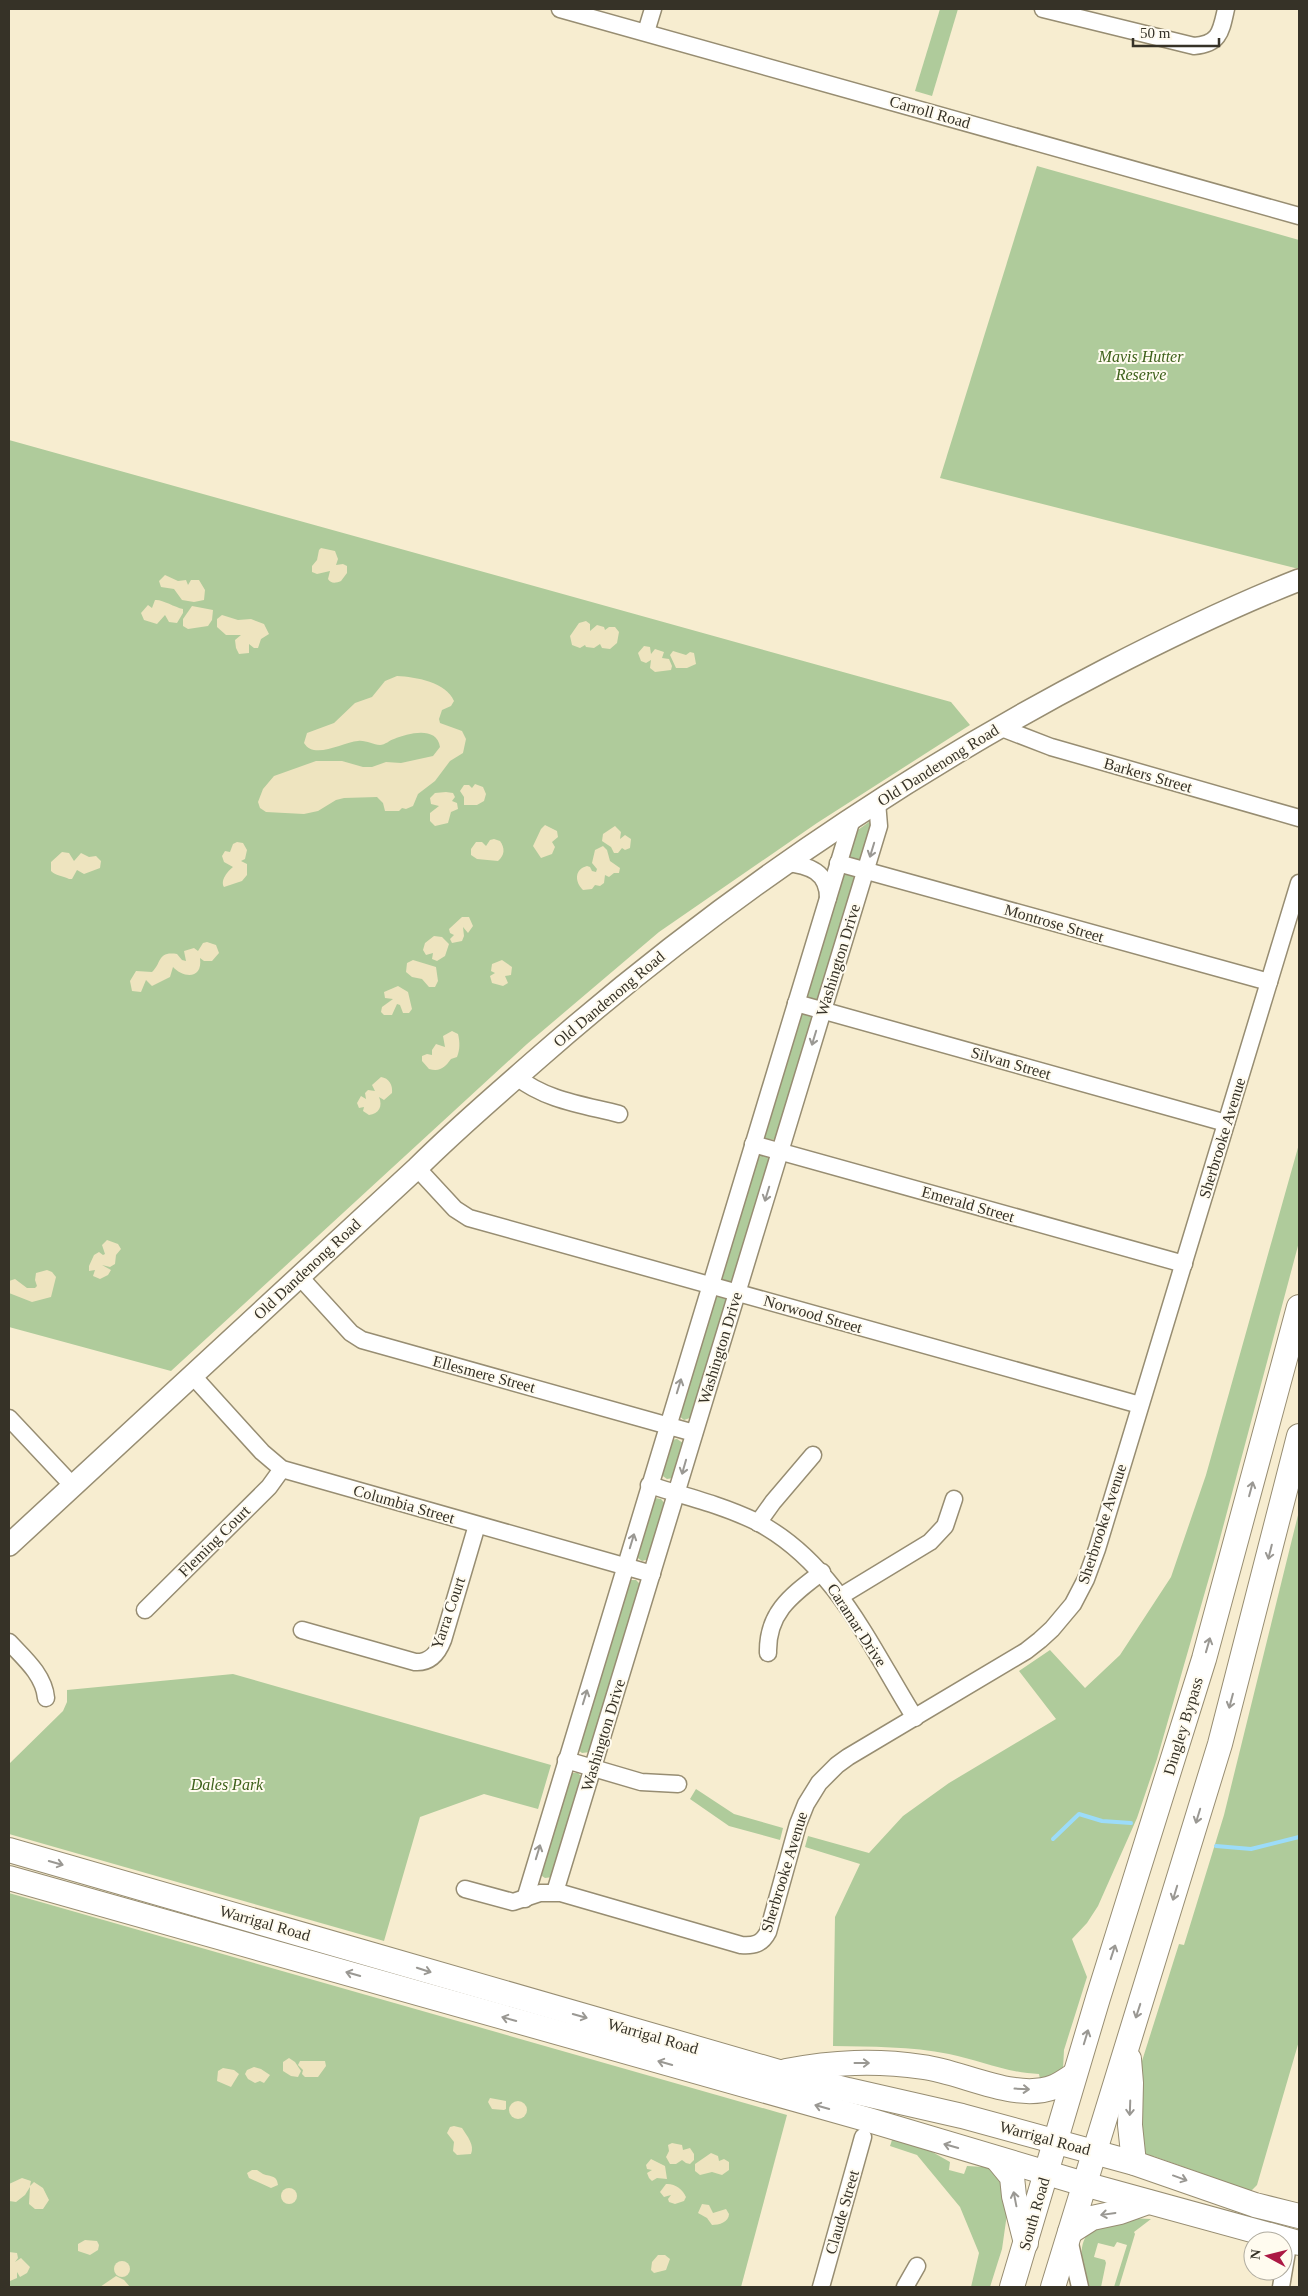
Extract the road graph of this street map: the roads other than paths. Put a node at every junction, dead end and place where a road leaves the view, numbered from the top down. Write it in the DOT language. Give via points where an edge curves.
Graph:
graph roads {
  1 [pos="560,9"];
  2 [pos="653,9"];
  3 [pos="1043,9"];
  4 [pos="1226,9"];
  5 [pos="646,32"];
  6 [pos="1299,216"];
  7 [pos="1299,580"];
  8 [pos="999,727"];
  9 [pos="877,802"];
  10 [pos="1299,818"];
  11 [pos="852,819"];
  12 [pos="786,863"];
  13 [pos="838,863"];
  14 [pos="866,870"];
  15 [pos="1299,883"];
  16 [pos="828,898"];
  17 [pos="1269,982"];
  18 [pos="796,1003"];
  19 [pos="822,1011"];
  20 [pos="517,1077"];
  21 [pos="619,1114"];
  22 [pos="1226,1123"];
  23 [pos="753,1144"];
  24 [pos="780,1152"];
  25 [pos="417,1168"];
  26 [pos="1184,1264"];
  27 [pos="299,1276"];
  28 [pos="710,1285"];
  29 [pos="737,1293"];
  30 [pos="1299,1307"];
  31 [pos="192,1375"];
  32 [pos="1140,1405"];
  33 [pos="9,1418"];
  34 [pos="667,1425"];
  35 [pos="694,1433"];
  36 [pos="1299,1436"];
  37 [pos="813,1454"];
  38 [pos="282,1469"];
  39 [pos="649,1485"];
  40 [pos="73,1486"];
  41 [pos="676,1493"];
  42 [pos="954,1500"];
  43 [pos="758,1523"];
  44 [pos="477,1525"];
  45 [pos="9,1545"];
  46 [pos="624,1566"];
  47 [pos="822,1572"];
  48 [pos="652,1574"];
  49 [pos="841,1596"];
  50 [pos="145,1610"];
  51 [pos="302,1630"];
  52 [pos="9,1642"];
  53 [pos="768,1653"];
  54 [pos="46,1698"];
  55 [pos="915,1718"];
  56 [pos="566,1760"];
  57 [pos="593,1768"];
  58 [pos="678,1784"];
  59 [pos="9,1850"];
  60 [pos="9,1878"];
  61 [pos="464,1889"];
  62 [pos="551,1892"];
  63 [pos="525,1899"];
  64 [pos="1128,2042"];
  65 [pos="779,2072"];
  66 [pos="1074,2076"];
  67 [pos="863,2137"];
  68 [pos="1055,2141"];
  69 [pos="1094,2152"];
  70 [pos="998,2160"];
  71 [pos="1134,2162"];
  72 [pos="1046,2173"];
  73 [pos="1084,2184"];
  74 [pos="1148,2202"];
  75 [pos="1299,2216"];
  76 [pos="1069,2234"];
  77 [pos="1294,2241"];
  78 [pos="1026,2243"];
  79 [pos="917,2266"];
  80 [pos="821,2287"];
  81 [pos="905,2287"];
  82 [pos="1012,2287"];
  83 [pos="1053,2287"];
  84 [pos="1080,2287"];
  85 [pos="1281,2287"];
  1 -- 5 [label="street, Carroll Road"];
  2 -- 5 [label="street"];
  3 -- 4 [label="street" via="1194,46 1209,43 1218,36"];
  5 -- 6 [label="street, Carroll Road"];
  7 -- 8 [label="main road, Old Dandenong Road" via="1154,645"];
  8 -- 9 [label="main road, Old Dandenong Road"];
  8 -- 10 [label="street, Barkers Street" via="1059,750"];
  9 -- 11 [label="main road, Old Dandenong Road"];
  9 -- 14 [label="street, Washington Drive, one-way" via="879,826"];
  11 -- 12 [label="main road, Old Dandenong Road"];
  11 -- 13 [label="street, Washington Drive"];
  12 -- 16 [label="street" via="817,871 826,883"];
  12 -- 20 [label="main road, Old Dandenong Road" via="673,945"];
  13 -- 14 [label="street, Montrose Street"];
  13 -- 16 [label="street, Washington Drive"];
  14 -- 17 [label="street, Montrose Street"];
  14 -- 19 [label="street, Washington Drive"];
  15 -- 17 [label="street, Sherbrooke Avenue"];
  16 -- 18 [label="street, Washington Drive"];
  17 -- 22 [label="street, Sherbrooke Avenue"];
  18 -- 19 [label="street, Silvan Street"];
  18 -- 23 [label="street, Washington Drive"];
  19 -- 22 [label="street, Silvan Street"];
  19 -- 24 [label="street, Washington Drive, one-way"];
  20 -- 21 [label="street" via="543,1093"];
  20 -- 25 [label="main road, Old Dandenong Road"];
  22 -- 26 [label="street, Sherbrooke Avenue"];
  23 -- 24 [label="street, Emerald Street"];
  23 -- 28 [label="street, Washington Drive"];
  24 -- 26 [label="street, Emerald Street"];
  24 -- 29 [label="street, Washington Drive, one-way"];
  25 -- 27 [label="main road, Old Dandenong Road"];
  25 -- 28 [label="street, Norwood Street" via="463,1215"];
  26 -- 32 [label="street, Sherbrooke Avenue"];
  27 -- 31 [label="main road, Old Dandenong Road"];
  27 -- 34 [label="street, Ellesmere Street" via="362,1340"];
  28 -- 29 [label="street, Norwood Street"];
  34 -- 28 [label="street, Washington Drive, one-way"];
  29 -- 32 [label="street, Norwood Street"];
  29 -- 35 [label="street, Washington Drive"];
  66 -- 30 [label="highway, Dingley Bypass, one-way" via="1204,1659"];
  31 -- 38 [label="street, Columbia Street" via="266,1457"];
  31 -- 40 [label="main road, Old Dandenong Road"];
  32 -- 55 [label="street, Sherbrooke Avenue" via="1092,1565 1073,1604 1026,1652"];
  33 -- 40 [label="street"];
  34 -- 35 [label="street, Ellesmere Street"];
  34 -- 39 [label="street, Washington Drive"];
  35 -- 41 [label="street, Washington Drive, one-way"];
  36 -- 64 [label="highway, one-way" via="1220,1744"];
  37 -- 43 [label="street"];
  38 -- 44 [label="street, Columbia Street"];
  38 -- 50 [label="street, Fleming Court" via="269,1487"];
  39 -- 41 [label="street, Caramar Drive"];
  46 -- 39 [label="street, Washington Drive, one-way"];
  40 -- 45 [label="main road, Old Dandenong Road"];
  41 -- 43 [label="street, Caramar Drive"];
  41 -- 48 [label="street, Washington Drive"];
  42 -- 49 [label="street" via="945,1526 934,1539"];
  43 -- 47 [label="street, Caramar Drive" via="794,1547"];
  44 -- 46 [label="street, Columbia Street"];
  44 -- 51 [label="street, Yarra Court" via="443,1640 431,1658 415,1662"];
  46 -- 48 [label="street, Columbia Street"];
  56 -- 46 [label="street, Washington Drive, one-way"];
  47 -- 49 [label="street, Caramar Drive"];
  47 -- 53 [label="street" via="795,1593 778,1612 768,1634"];
  48 -- 57 [label="street, Washington Drive"];
  49 -- 55 [label="street, Caramar Drive"];
  52 -- 54 [label="street" via="38,1676"];
  55 -- 62 [label="street, Sherbrooke Avenue" via="837,1765 811,1795 798,1824 768,1932 760,1943 741,1945"];
  56 -- 57 [label="street"];
  63 -- 56 [label="street, Washington Drive, one-way"];
  57 -- 58 [label="street" via="651,1784"];
  57 -- 62 [label="street, Washington Drive"];
  59 -- 65 [label="highway, Warrigal Road, one-way"];
  70 -- 60 [label="highway, Warrigal Road, one-way" via="869,2120"];
  61 -- 63 [label="street" via="510,1902"];
  62 -- 63 [label="street"];
  64 -- 69 [label="highway"];
  64 -- 71 [label="highway, one-way"];
  65 -- 66 [label="highway, one-way" via="829,2063 887,2063 930,2068 1019,2090 1053,2088"];
  65 -- 68 [label="highway, Warrigal Road" via="938,2109"];
  66 -- 68 [label="highway, Dingley Bypass"];
  67 -- 80 [label="street, Claude Street"];
  68 -- 69 [label="highway, Warrigal Road"];
  68 -- 72 [label="highway, South Road"];
  69 -- 71 [label="highway, Warrigal Road"];
  69 -- 73 [label="highway"];
  70 -- 72 [label="highway, Warrigal Road"];
  78 -- 70 [label="highway, one-way" via="1012,2177"];
  71 -- 75 [label="highway, Warrigal Road, one-way" via="1256,2205"];
  72 -- 73 [label="highway, Warrigal Road"];
  72 -- 78 [label="highway, South Road"];
  73 -- 74 [label="highway, Warrigal Road"];
  73 -- 76 [label="highway"];
  74 -- 76 [label="highway, one-way" via="1092,2218"];
  74 -- 77 [label="highway, Warrigal Road"];
  76 -- 83 [label="highway"];
  76 -- 84 [label="street"];
  77 -- 85 [label="street"];
  78 -- 82 [label="highway, South Road"];
  79 -- 81 [label="street"];
}
